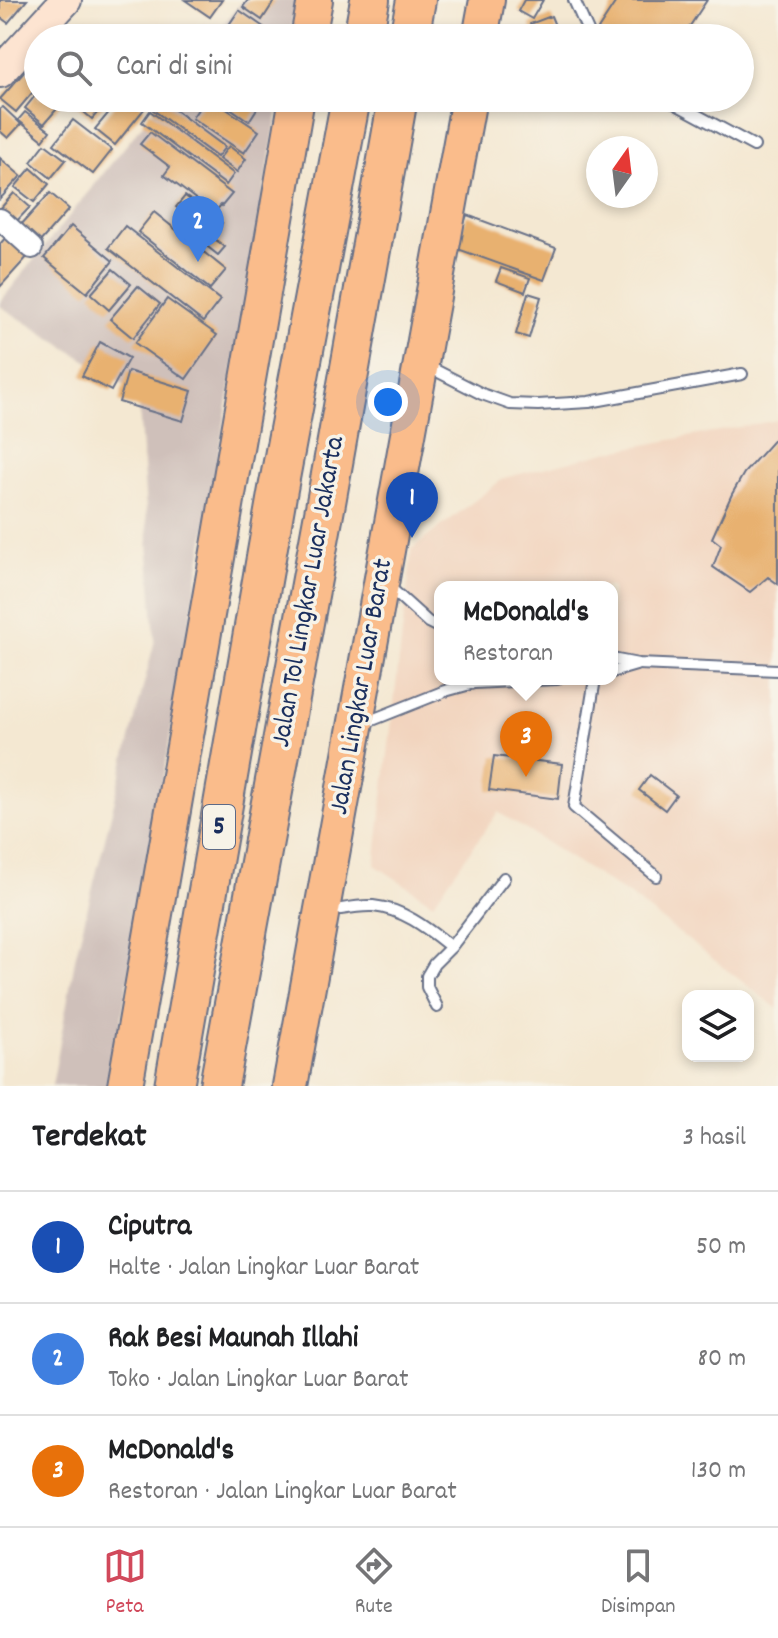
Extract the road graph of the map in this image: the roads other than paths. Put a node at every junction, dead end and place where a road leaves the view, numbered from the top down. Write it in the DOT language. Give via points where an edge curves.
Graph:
graph roads {
  1 [pos="66,0"];
  2 [pos="315,0"];
  3 [pos="370,0"];
  4 [pos="416,0"];
  5 [pos="487,0"];
  6 [pos="574,0"];
  7 [pos="44,24"];
  8 [pos="311,24"];
  9 [pos="366,24"];
  10 [pos="412,24"];
  11 [pos="483,24"];
  12 [pos="585,24"];
  13 [pos="24,46"];
  14 [pos="0,72"];
  15 [pos="295,112"];
  16 [pos="348,112"];
  17 [pos="396,112"];
  18 [pos="466,112"];
  19 [pos="691,112"];
  20 [pos="754,146"];
  21 [pos="0,219"];
  22 [pos="32,248"];
  23 [pos="420,363"];
  24 [pos="742,374"];
  25 [pos="382,581"];
  26 [pos="434,625"];
  27 [pos="618,660"];
  28 [pos="638,664"];
  29 [pos="618,670"];
  30 [pos="778,670"];
  31 [pos="462,685"];
  32 [pos="594,685"];
  33 [pos="357,726"];
  34 [pos="656,876"];
  35 [pos="504,878"];
  36 [pos="322,912"];
  37 [pos="451,947"];
  38 [pos="437,1007"];
  39 [pos="125,1086"];
  40 [pos="174,1086"];
  41 [pos="219,1086"];
  42 [pos="290,1086"];
  1 -- 7 [label="main road"];
  2 -- 8 [label="main road"];
  3 -- 9 [label="highway"];
  4 -- 10 [label="highway"];
  5 -- 11 [label="main road"];
  6 -- 12 [label="lane"];
  13 -- 14 [label="main road"];
  15 -- 39 [label="main road"];
  16 -- 40 [label="highway, Jalan Tol Lingkar Luar Jakarta / 5"];
  17 -- 41 [label="highway, Jalan Tol Lingkar Luar Jakarta / 5"];
  18 -- 23 [label="main road, Jalan Lingkar Luar Barat"];
  19 -- 20 [label="lane"];
  21 -- 22 [label="street"];
  23 -- 24 [label="lane" via="510,404 538,405 589,402"];
  23 -- 25 [label="main road, Jalan Lingkar Luar Barat"];
  25 -- 26 [label="lane"];
  25 -- 33 [label="main road, Jalan Lingkar Luar Barat"];
  27 -- 28 [label="lane"];
  28 -- 29 [label="lane"];
  28 -- 30 [label="lane"];
  31 -- 33 [label="lane"];
  32 -- 34 [label="lane" via="574,807"];
  33 -- 36 [label="main road, Jalan Lingkar Luar Barat"];
  35 -- 37 [label="lane"];
  36 -- 37 [label="lane" via="373,906 393,911 422,923"];
  36 -- 42 [label="main road, Jalan Lingkar Luar Barat"];
  37 -- 38 [label="lane" via="427,976"];
}
